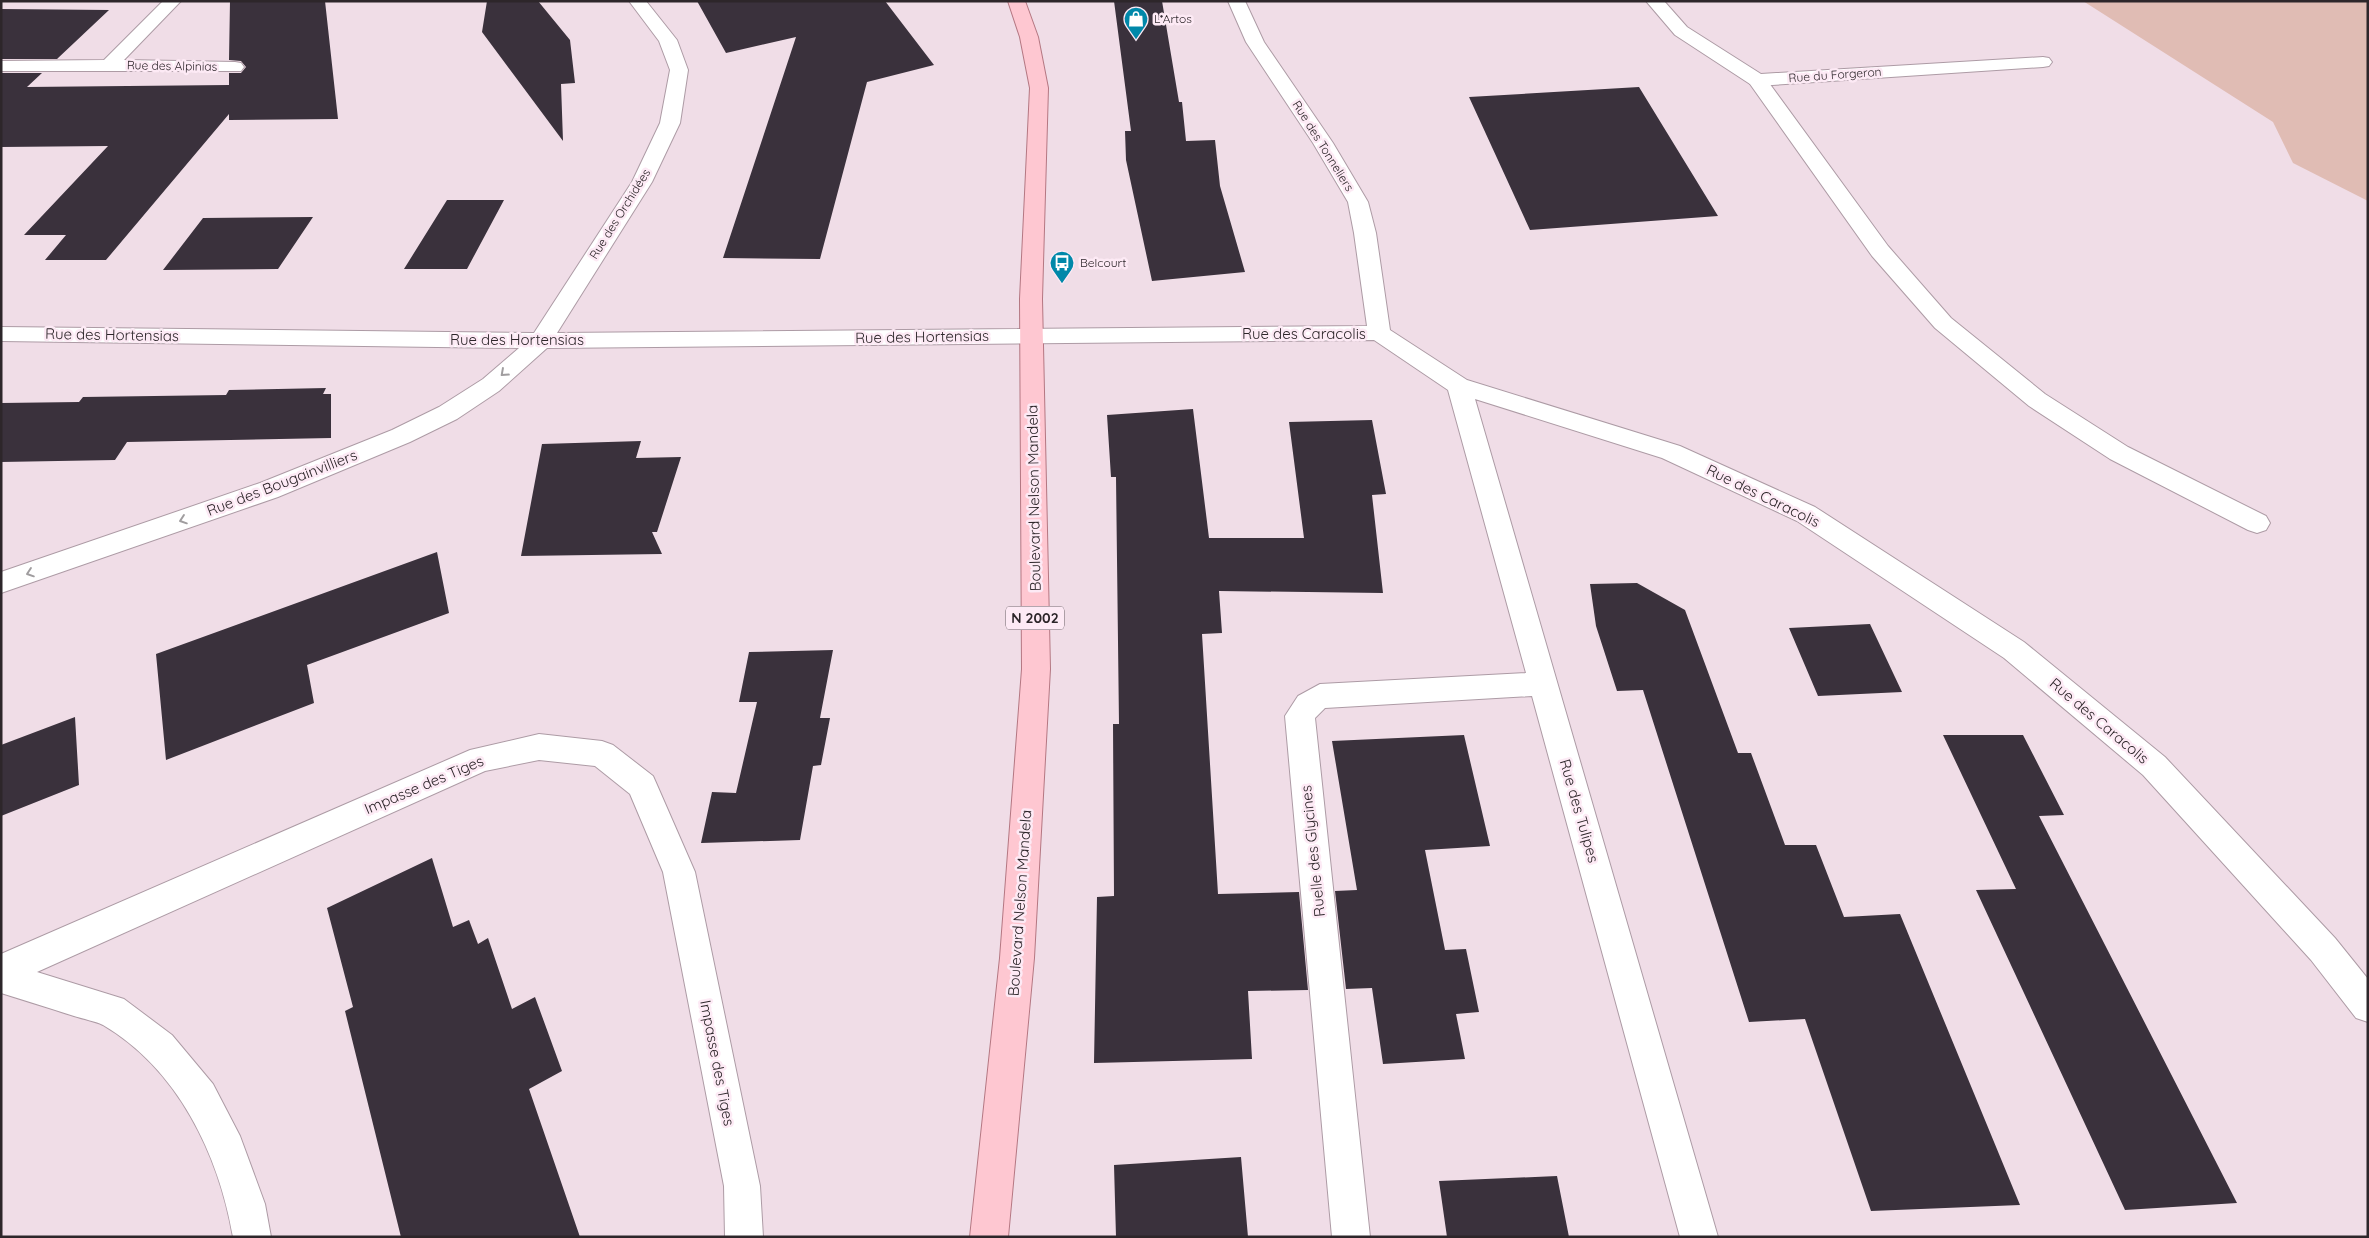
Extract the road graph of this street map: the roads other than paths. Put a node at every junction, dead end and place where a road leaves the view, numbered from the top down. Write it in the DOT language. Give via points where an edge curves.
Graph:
graph roads {
  1 [pos="173,1"];
  2 [pos="637,1"];
  3 [pos="1016,1"];
  4 [pos="1236,1"];
  5 [pos="1654,1"];
  6 [pos="2043,62"];
  7 [pos="109,65"];
  8 [pos="1,66"];
  9 [pos="235,67"];
  10 [pos="1757,80"];
  11 [pos="1379,333"];
  12 [pos="1,334"];
  13 [pos="1032,335"];
  14 [pos="540,340"];
  15 [pos="1459,386"];
  16 [pos="2257,523"];
  17 [pos="1,583"];
  18 [pos="1543,684"];
  19 [pos="1,971"];
  20 [pos="1,977"];
  21 [pos="2368,1006"];
  22 [pos="252,1237"];
  23 [pos="744,1237"];
  24 [pos="989,1237"];
  25 [pos="1351,1237"];
  26 [pos="1700,1237"];
  1 -- 7 [label="street, Rue des Alpinias"];
  2 -- 14 [label="street, Rue des Orchidées" via="668,40 679,70 670,123 642,182"];
  3 -- 13 [label="main road, Boulevard Nelson Mandela / N 2002" via="1029,38 1039,88"];
  4 -- 11 [label="street, Rue des Tonneliers" via="1255,42 1323,143 1358,202"];
  5 -- 10 [label="street" via="1681,31"];
  6 -- 10 [label="street, Rue du Forgeron"];
  7 -- 8 [label="street, Rue des Alpinias"];
  7 -- 9 [label="street, Rue des Alpinias"];
  10 -- 16 [label="street" via="1880,251 1943,323 2037,400 2111,448"];
  11 -- 13 [label="street, Rue des Caracolis"];
  11 -- 15 [label="street, Rue des Caracolis"];
  12 -- 14 [label="street, Rue des Hortensias"];
  13 -- 14 [label="street, Rue des Hortensias"];
  13 -- 24 [label="main road, Boulevard Nelson Mandela / N 2002" via="1036,669 1018,958"];
  14 -- 17 [label="street, Rue des Bougainvilliers, one-way" via="491,385 448,413 401,436 269,490"];
  15 -- 18 [label="street, Rue des Tulipes"];
  15 -- 21 [label="street, Rue des Caracolis" via="1671,452 1806,514 2014,650 2154,766 2323,949"];
  18 -- 25 [label="street, Ruelle des Glycines" via="1320,696 1308,704 1300,716"];
  18 -- 26 [label="street, Rue des Tulipes"];
  19 -- 23 [label="street, Impasse des Tiges" via="481,759 539,747 602,754 642,785 679,872 742,1186"];
  20 -- 22 [label="street" via="112,1011 160,1047 200,1097 227,1149 246,1204"];
}
